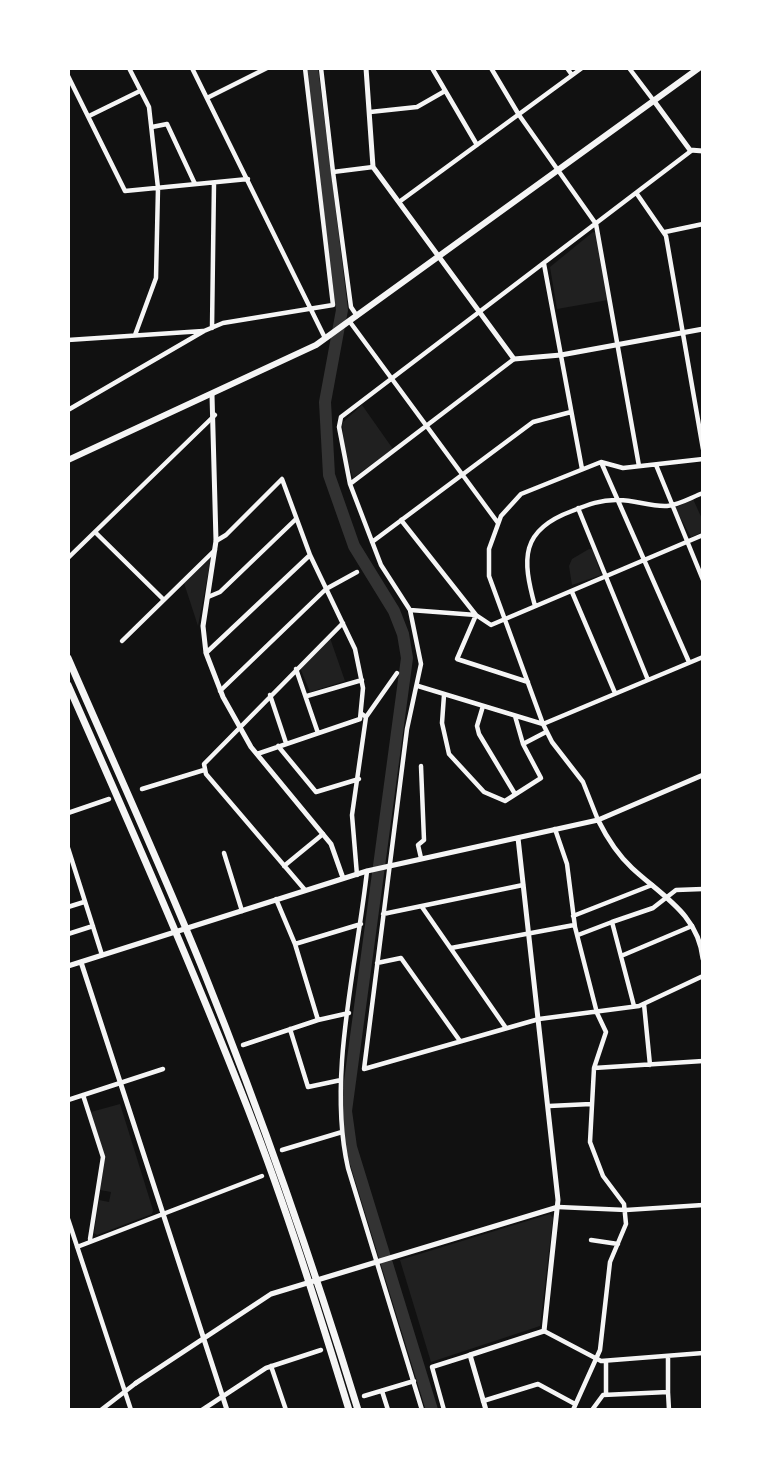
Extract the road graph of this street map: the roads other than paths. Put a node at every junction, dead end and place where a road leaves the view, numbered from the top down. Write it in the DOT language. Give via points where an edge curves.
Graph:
graph roads {
  1 [pos="129,68"];
  2 [pos="192,68"];
  3 [pos="267,68"];
  4 [pos="305,68"];
  5 [pos="321,68"];
  6 [pos="366,68"];
  7 [pos="432,68"];
  8 [pos="491,68"];
  9 [pos="567,68"];
  10 [pos="582,68"];
  11 [pos="629,68"];
  12 [pos="699,68"];
  13 [pos="572,75"];
  14 [pos="68,76"];
  15 [pos="141,91"];
  16 [pos="445,91"];
  17 [pos="207,98"];
  18 [pos="654,101"];
  19 [pos="370,112"];
  20 [pos="519,115"];
  21 [pos="89,116"];
  22 [pos="152,127"];
  23 [pos="477,145"];
  24 [pos="691,151"];
  25 [pos="703,151"];
  26 [pos="373,167"];
  27 [pos="559,170"];
  28 [pos="333,172"];
  29 [pos="248,179"];
  30 [pos="215,183"];
  31 [pos="195,184"];
  32 [pos="158,188"];
  33 [pos="637,194"];
  34 [pos="399,202"];
  35 [pos="596,224"];
  36 [pos="703,224"];
  37 [pos="665,232"];
  38 [pos="439,257"];
  39 [pos="544,264"];
  40 [pos="312,308"];
  41 [pos="480,313"];
  42 [pos="357,316"];
  43 [pos="349,322"];
  44 [pos="212,328"];
  45 [pos="703,329"];
  46 [pos="204,331"];
  47 [pos="683,332"];
  48 [pos="135,335"];
  49 [pos="326,339"];
  50 [pos="68,340"];
  51 [pos="618,344"];
  52 [pos="561,355"];
  53 [pos="514,359"];
  54 [pos="392,379"];
  55 [pos="212,395"];
  56 [pos="68,410"];
  57 [pos="571,412"];
  58 [pos="215,415"];
  59 [pos="427,428"];
  60 [pos="703,449"];
  61 [pos="703,459"];
  62 [pos="68,460"];
  63 [pos="601,462"];
  64 [pos="656,465"];
  65 [pos="639,466"];
  66 [pos="582,469"];
  67 [pos="462,476"];
  68 [pos="350,484"];
  69 [pos="703,493"];
  70 [pos="620,500"];
  71 [pos="672,505"];
  72 [pos="578,508"];
  73 [pos="296,519"];
  74 [pos="401,520"];
  75 [pos="498,523"];
  76 [pos="95,532"];
  77 [pos="703,535"];
  78 [pos="216,541"];
  79 [pos="372,541"];
  80 [pos="687,542"];
  81 [pos="215,550"];
  82 [pos="310,555"];
  83 [pos="68,558"];
  84 [pos="646,559"];
  85 [pos="357,572"];
  86 [pos="606,575"];
  87 [pos="703,580"];
  88 [pos="326,589"];
  89 [pos="572,592"];
  90 [pos="208,597"];
  91 [pos="163,599"];
  92 [pos="535,606"];
  93 [pos="410,610"];
  94 [pos="476,615"];
  95 [pos="505,619"];
  96 [pos="343,623"];
  97 [pos="122,641"];
  98 [pos="206,653"];
  99 [pos="703,657"];
  100 [pos="68,658"];
  101 [pos="689,662"];
  102 [pos="296,669"];
  103 [pos="397,673"];
  104 [pos="362,680"];
  105 [pos="648,680"];
  106 [pos="528,682"];
  107 [pos="68,685"];
  108 [pos="418,686"];
  109 [pos="220,691"];
  110 [pos="615,693"];
  111 [pos="270,695"];
  112 [pos="444,695"];
  113 [pos="71,696"];
  114 [pos="307,696"];
  115 [pos="483,706"];
  116 [pos="364,715"];
  117 [pos="515,715"];
  118 [pos="543,724"];
  119 [pos="240,727"];
  120 [pos="546,732"];
  121 [pos="318,733"];
  122 [pos="286,743"];
  123 [pos="523,744"];
  124 [pos="278,746"];
  125 [pos="257,754"];
  126 [pos="421,766"];
  127 [pos="204,770"];
  128 [pos="703,775"];
  129 [pos="359,779"];
  130 [pos="142,789"];
  131 [pos="515,794"];
  132 [pos="109,799"];
  133 [pos="68,813"];
  134 [pos="598,820"];
  135 [pos="555,830"];
  136 [pos="323,834"];
  137 [pos="518,838"];
  138 [pos="68,848"];
  139 [pos="224,853"];
  140 [pos="421,858"];
  141 [pos="284,866"];
  142 [pos="389,866"];
  143 [pos="369,870"];
  144 [pos="357,875"];
  145 [pos="343,878"];
  146 [pos="523,885"];
  147 [pos="653,885"];
  148 [pos="703,889"];
  149 [pos="304,890"];
  150 [pos="668,898"];
  151 [pos="276,899"];
  152 [pos="85,902"];
  153 [pos="68,907"];
  154 [pos="422,907"];
  155 [pos="242,911"];
  156 [pos="383,914"];
  157 [pos="573,916"];
  158 [pos="612,922"];
  159 [pos="361,924"];
  160 [pos="574,925"];
  161 [pos="93,926"];
  162 [pos="693,926"];
  163 [pos="185,928"];
  164 [pos="176,931"];
  165 [pos="529,932"];
  166 [pos="68,934"];
  167 [pos="578,935"];
  168 [pos="295,944"];
  169 [pos="451,948"];
  170 [pos="102,955"];
  171 [pos="621,956"];
  172 [pos="703,959"];
  173 [pos="81,962"];
  174 [pos="377,963"];
  175 [pos="68,965"];
  176 [pos="703,976"];
  177 [pos="643,1004"];
  178 [pos="634,1006"];
  179 [pos="349,1013"];
  180 [pos="597,1013"];
  181 [pos="539,1019"];
  182 [pos="318,1020"];
  183 [pos="506,1028"];
  184 [pos="290,1029"];
  185 [pos="460,1041"];
  186 [pos="243,1045"];
  187 [pos="703,1061"];
  188 [pos="650,1065"];
  189 [pos="594,1068"];
  190 [pos="163,1069"];
  191 [pos="341,1080"];
  192 [pos="120,1083"];
  193 [pos="83,1095"];
  194 [pos="68,1100"];
  195 [pos="590,1104"];
  196 [pos="548,1106"];
  197 [pos="342,1132"];
  198 [pos="282,1150"];
  199 [pos="262,1176"];
  200 [pos="703,1205"];
  201 [pos="558,1207"];
  202 [pos="626,1210"];
  203 [pos="161,1214"];
  204 [pos="68,1219"];
  205 [pos="90,1240"];
  206 [pos="591,1241"];
  207 [pos="618,1244"];
  208 [pos="77,1247"];
  209 [pos="378,1261"];
  210 [pos="318,1280"];
  211 [pos="309,1283"];
  212 [pos="544,1332"];
  213 [pos="202,1340"];
  214 [pos="321,1350"];
  215 [pos="703,1353"];
  216 [pos="470,1355"];
  217 [pos="668,1356"];
  218 [pos="596,1360"];
  219 [pos="606,1361"];
  220 [pos="271,1366"];
  221 [pos="414,1381"];
  222 [pos="136,1383"];
  223 [pos="382,1391"];
  224 [pos="668,1392"];
  225 [pos="124,1394"];
  226 [pos="607,1395"];
  227 [pos="222,1396"];
  228 [pos="363,1396"];
  229 [pos="483,1401"];
  230 [pos="574,1407"];
  231 [pos="102,1410"];
  232 [pos="131,1410"];
  233 [pos="202,1410"];
  234 [pos="227,1410"];
  235 [pos="286,1410"];
  236 [pos="349,1410"];
  237 [pos="358,1410"];
  238 [pos="388,1410"];
  239 [pos="422,1410"];
  240 [pos="444,1410"];
  241 [pos="486,1410"];
  242 [pos="592,1410"];
  243 [pos="669,1410"];
  1 -- 15 [label="street"];
  2 -- 17 [label="street"];
  3 -- 17 [label="street"];
  4 -- 40 [label="street" via="334,303"];
  5 -- 28 [label="street"];
  6 -- 19 [label="street"];
  7 -- 16 [label="street"];
  8 -- 20 [label="street"];
  9 -- 13 [label="street"];
  10 -- 13 [label="street"];
  11 -- 18 [label="street"];
  12 -- 18 [label="main road"];
  13 -- 20 [label="street"];
  14 -- 21 [label="street"];
  15 -- 21 [label="street"];
  15 -- 22 [label="street"];
  16 -- 19 [label="street" via="417,107"];
  16 -- 23 [label="street"];
  17 -- 29 [label="street"];
  18 -- 24 [label="street"];
  18 -- 27 [label="main road"];
  19 -- 26 [label="street"];
  20 -- 23 [label="street"];
  20 -- 27 [label="street"];
  21 -- 32 [label="street" via="125,191"];
  22 -- 31 [label="street" via="167,124"];
  22 -- 32 [label="street"];
  23 -- 34 [label="street"];
  24 -- 25 [label="street"];
  24 -- 33 [label="street"];
  26 -- 28 [label="street"];
  26 -- 34 [label="street"];
  27 -- 35 [label="street"];
  27 -- 38 [label="main road"];
  28 -- 42 [label="street" via="351,307"];
  29 -- 30 [label="street"];
  29 -- 40 [label="street"];
  30 -- 31 [label="street"];
  30 -- 44 [label="street"];
  31 -- 32 [label="street"];
  32 -- 48 [label="street" via="156,278"];
  33 -- 35 [label="street"];
  33 -- 37 [label="street"];
  34 -- 38 [label="street"];
  35 -- 39 [label="street"];
  35 -- 51 [label="street"];
  36 -- 37 [label="street"];
  37 -- 47 [label="street"];
  38 -- 41 [label="street"];
  38 -- 42 [label="main road"];
  39 -- 41 [label="street"];
  39 -- 52 [label="street"];
  40 -- 44 [label="street"];
  40 -- 49 [label="street"];
  41 -- 53 [label="street"];
  41 -- 54 [label="street"];
  42 -- 43 [label="main road"];
  43 -- 49 [label="main road"];
  43 -- 54 [label="street"];
  44 -- 46 [label="street"];
  45 -- 47 [label="street"];
  46 -- 48 [label="street"];
  46 -- 56 [label="street"];
  47 -- 51 [label="street"];
  47 -- 60 [label="street"];
  48 -- 50 [label="street"];
  49 -- 55 [label="main road"];
  51 -- 52 [label="street"];
  51 -- 65 [label="street"];
  52 -- 53 [label="street"];
  52 -- 57 [label="street"];
  53 -- 59 [label="street"];
  54 -- 59 [label="street"];
  54 -- 68 [label="street" via="339,421"];
  55 -- 58 [label="street"];
  55 -- 62 [label="main road"];
  57 -- 66 [label="street"];
  57 -- 67 [label="street" via="533,422"];
  58 -- 76 [label="street"];
  58 -- 78 [label="street"];
  59 -- 67 [label="street"];
  59 -- 68 [label="street"];
  61 -- 64 [label="street"];
  63 -- 65 [label="street" via="623,468"];
  63 -- 66 [label="street"];
  63 -- 70 [label="street"];
  64 -- 65 [label="street"];
  64 -- 71 [label="street"];
  66 -- 75 [label="street" via="521,494"];
  67 -- 74 [label="street"];
  67 -- 75 [label="street"];
  68 -- 79 [label="street"];
  69 -- 71 [label="street"];
  70 -- 71 [label="street"];
  70 -- 72 [label="street"];
  70 -- 84 [label="street"];
  71 -- 80 [label="street"];
  72 -- 86 [label="street"];
  72 -- 92 [label="street" via="541,527 531,542 526,573"];
  73 -- 78 [label="street" via="282,479"];
  73 -- 82 [label="street"];
  73 -- 90 [label="street" via="220,592"];
  74 -- 79 [label="street"];
  74 -- 94 [label="street"];
  75 -- 95 [label="street" via="488,567 494,597"];
  76 -- 83 [label="street"];
  76 -- 91 [label="street"];
  77 -- 80 [label="street"];
  78 -- 81 [label="street"];
  79 -- 93 [label="street" via="381,565"];
  80 -- 84 [label="street"];
  80 -- 87 [label="street"];
  81 -- 90 [label="street"];
  81 -- 91 [label="street"];
  82 -- 88 [label="street"];
  82 -- 98 [label="street"];
  84 -- 86 [label="street"];
  84 -- 101 [label="street"];
  85 -- 88 [label="street"];
  86 -- 89 [label="street"];
  86 -- 105 [label="street"];
  88 -- 96 [label="street"];
  88 -- 109 [label="street"];
  89 -- 92 [label="street"];
  89 -- 110 [label="street"];
  90 -- 98 [label="street" via="203,626"];
  91 -- 97 [label="street"];
  92 -- 95 [label="street"];
  93 -- 94 [label="street"];
  93 -- 108 [label="street" via="421,664"];
  94 -- 95 [label="street" via="491,625"];
  94 -- 106 [label="street" via="457,659"];
  95 -- 106 [label="street"];
  96 -- 102 [label="street"];
  96 -- 104 [label="street"];
  98 -- 109 [label="street"];
  99 -- 101 [label="street"];
  100 -- 163 [label="highway"];
  101 -- 105 [label="street"];
  102 -- 111 [label="street"];
  102 -- 114 [label="street"];
  103 -- 116 [label="street"];
  104 -- 114 [label="street"];
  104 -- 116 [label="street"];
  105 -- 110 [label="street"];
  106 -- 118 [label="street"];
  107 -- 113 [label="highway"];
  108 -- 112 [label="street"];
  108 -- 142 [label="street" via="407,729"];
  109 -- 119 [label="street"];
  110 -- 118 [label="street"];
  111 -- 119 [label="street"];
  111 -- 122 [label="street"];
  112 -- 115 [label="street"];
  112 -- 131 [label="street" via="442,723 449,754 484,792 505,801"];
  113 -- 164 [label="highway"];
  114 -- 121 [label="street"];
  115 -- 117 [label="street"];
  115 -- 131 [label="street" via="479,734"];
  116 -- 121 [label="street"];
  116 -- 129 [label="street"];
  117 -- 118 [label="street"];
  117 -- 123 [label="street"];
  118 -- 120 [label="street"];
  119 -- 125 [label="street"];
  119 -- 127 [label="street" via="206,760"];
  120 -- 123 [label="street"];
  120 -- 134 [label="street" via="583,782"];
  121 -- 122 [label="street"];
  122 -- 124 [label="street"];
  123 -- 131 [label="street" via="541,778"];
  124 -- 125 [label="street"];
  124 -- 129 [label="street" via="316,792"];
  125 -- 136 [label="street"];
  126 -- 140 [label="street"];
  127 -- 130 [label="street"];
  127 -- 141 [label="street"];
  128 -- 134 [label="street"];
  129 -- 144 [label="street" via="352,831"];
  132 -- 133 [label="street"];
  134 -- 135 [label="street"];
  134 -- 147 [label="street" via="619,854"];
  135 -- 137 [label="street"];
  135 -- 157 [label="street" via="567,864"];
  136 -- 141 [label="street"];
  136 -- 145 [label="street" via="334,849"];
  137 -- 140 [label="street"];
  137 -- 146 [label="street"];
  138 -- 152 [label="street"];
  139 -- 155 [label="street"];
  140 -- 142 [label="street"];
  141 -- 149 [label="street"];
  142 -- 143 [label="street"];
  142 -- 156 [label="street"];
  143 -- 144 [label="street"];
  143 -- 159 [label="street"];
  144 -- 145 [label="street"];
  145 -- 149 [label="street"];
  146 -- 154 [label="street"];
  146 -- 165 [label="street"];
  147 -- 150 [label="street"];
  147 -- 157 [label="street"];
  148 -- 150 [label="street" via="676,890"];
  149 -- 151 [label="street"];
  150 -- 158 [label="street"];
  150 -- 162 [label="street"];
  151 -- 155 [label="street"];
  151 -- 168 [label="street"];
  152 -- 153 [label="street"];
  152 -- 161 [label="street"];
  154 -- 156 [label="street"];
  154 -- 169 [label="street"];
  155 -- 163 [label="street"];
  156 -- 174 [label="street"];
  157 -- 160 [label="street"];
  158 -- 167 [label="street"];
  158 -- 171 [label="street"];
  159 -- 168 [label="street"];
  159 -- 179 [label="street"];
  160 -- 165 [label="street"];
  160 -- 167 [label="street"];
  161 -- 166 [label="street"];
  161 -- 170 [label="street"];
  162 -- 171 [label="street"];
  162 -- 172 [label="street"];
  163 -- 164 [label="street"];
  163 -- 210 [label="highway"];
  164 -- 170 [label="street"];
  164 -- 211 [label="highway" via="248,1110"];
  165 -- 169 [label="street"];
  165 -- 181 [label="street"];
  167 -- 180 [label="street"];
  168 -- 182 [label="street"];
  169 -- 183 [label="street"];
  170 -- 173 [label="street"];
  171 -- 178 [label="street"];
  173 -- 175 [label="street"];
  173 -- 192 [label="street"];
  174 -- 185 [label="street" via="401,958"];
  174 -- 185 [label="street" via="364,1069"];
  176 -- 177 [label="street"];
  177 -- 178 [label="street"];
  177 -- 188 [label="street"];
  178 -- 180 [label="street"];
  179 -- 182 [label="street"];
  179 -- 191 [label="street"];
  180 -- 181 [label="street"];
  180 -- 189 [label="street" via="606,1032"];
  181 -- 183 [label="street"];
  181 -- 196 [label="street"];
  182 -- 184 [label="street"];
  183 -- 185 [label="street"];
  184 -- 186 [label="street"];
  184 -- 191 [label="street" via="308,1087"];
  187 -- 188 [label="street"];
  188 -- 189 [label="street"];
  189 -- 195 [label="street"];
  190 -- 192 [label="street"];
  191 -- 197 [label="street"];
  192 -- 193 [label="street"];
  192 -- 203 [label="street"];
  193 -- 194 [label="street"];
  193 -- 205 [label="street" via="103,1157"];
  195 -- 196 [label="street"];
  195 -- 202 [label="street" via="590,1142 603,1176"];
  196 -- 201 [label="street"];
  197 -- 198 [label="street"];
  197 -- 209 [label="street" via="348,1168"];
  199 -- 203 [label="street"];
  200 -- 202 [label="street"];
  201 -- 202 [label="street"];
  201 -- 209 [label="street"];
  201 -- 212 [label="street"];
  202 -- 207 [label="street" via="626,1228"];
  203 -- 205 [label="street"];
  203 -- 213 [label="street"];
  204 -- 208 [label="street"];
  205 -- 208 [label="street"];
  206 -- 207 [label="street"];
  207 -- 218 [label="street" via="610,1262 606,1320"];
  208 -- 225 [label="street"];
  209 -- 210 [label="street"];
  209 -- 221 [label="street"];
  210 -- 211 [label="street"];
  210 -- 237 [label="highway"];
  211 -- 213 [label="street" via="271,1294"];
  211 -- 236 [label="highway"];
  212 -- 216 [label="street"];
  212 -- 218 [label="street"];
  213 -- 222 [label="street"];
  213 -- 227 [label="street"];
  214 -- 220 [label="street"];
  215 -- 217 [label="street"];
  216 -- 229 [label="street"];
  216 -- 240 [label="street" via="432,1367"];
  217 -- 219 [label="street"];
  217 -- 224 [label="street"];
  218 -- 219 [label="street"];
  218 -- 230 [label="street"];
  219 -- 226 [label="street"];
  220 -- 227 [label="street"];
  220 -- 235 [label="street"];
  221 -- 223 [label="street"];
  221 -- 239 [label="street"];
  222 -- 225 [label="street"];
  223 -- 228 [label="street"];
  223 -- 238 [label="street"];
  224 -- 226 [label="street"];
  224 -- 243 [label="street"];
  225 -- 231 [label="street"];
  225 -- 232 [label="street"];
  226 -- 242 [label="street" via="598,1398"];
  227 -- 233 [label="street"];
  227 -- 234 [label="street"];
  229 -- 230 [label="street" via="538,1384"];
  229 -- 241 [label="street"];
}
